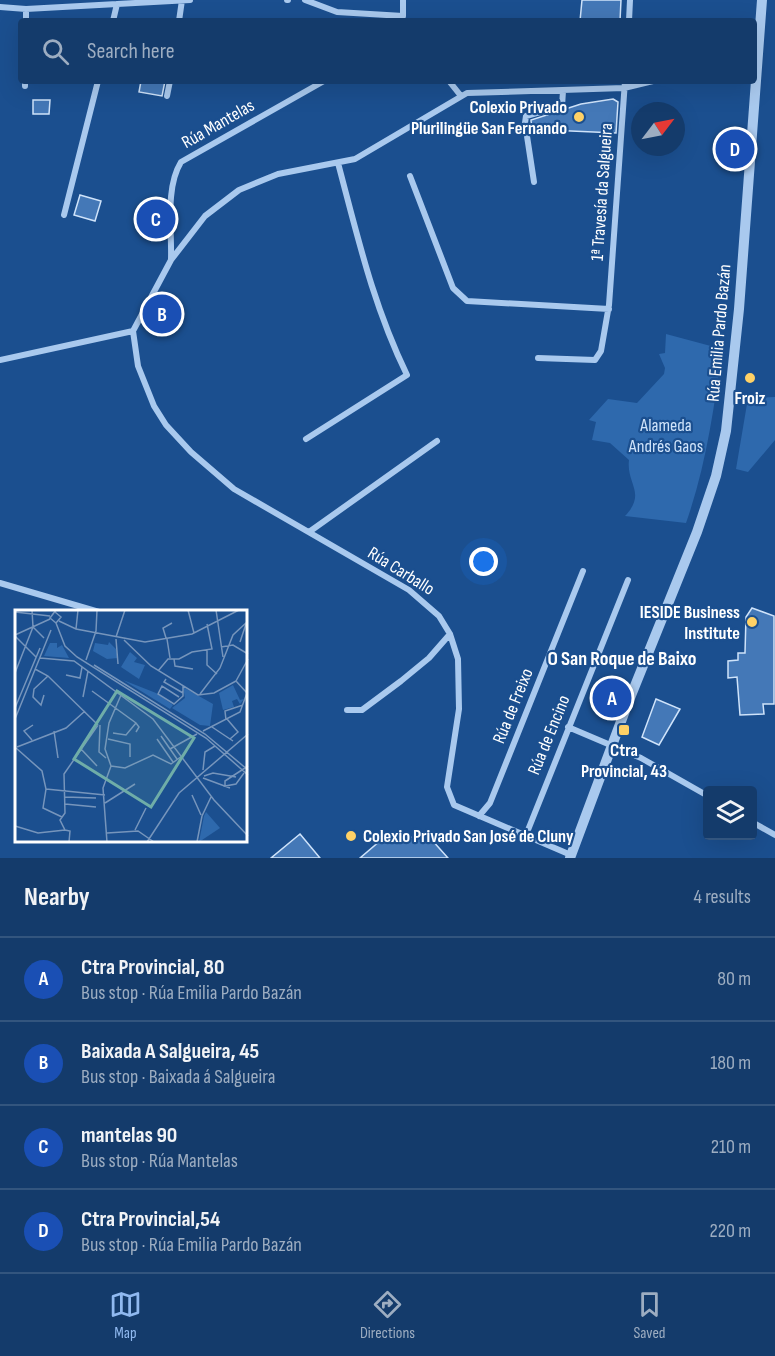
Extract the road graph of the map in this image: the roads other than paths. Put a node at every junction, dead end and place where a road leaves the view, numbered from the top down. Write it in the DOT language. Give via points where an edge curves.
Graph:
graph roads {
  1 [pos="182,0"];
  2 [pos="190,0"];
  3 [pos="305,0"];
  4 [pos="403,0"];
  5 [pos="630,0"];
  6 [pos="762,0"];
  7 [pos="117,4"];
  8 [pos="0,7"];
  9 [pos="26,9"];
  10 [pos="26,18"];
  11 [pos="114,18"];
  12 [pos="179,18"];
  13 [pos="405,18"];
  14 [pos="629,18"];
  15 [pos="757,45"];
  16 [pos="97,84"];
  17 [pos="169,84"];
  18 [pos="319,84"];
  19 [pos="451,84"];
  20 [pos="754,84"];
  21 [pos="625,85"];
  22 [pos="563,91"];
  23 [pos="167,96"];
  24 [pos="461,96"];
  25 [pos="338,163"];
  26 [pos="410,176"];
  27 [pos="534,182"];
  28 [pos="64,215"];
  29 [pos="171,260"];
  30 [pos="609,307"];
  31 [pos="133,331"];
  32 [pos="538,358"];
  33 [pos="0,360"];
  34 [pos="306,439"];
  35 [pos="437,441"];
  36 [pos="309,532"];
  37 [pos="583,571"];
  38 [pos="628,580"];
  39 [pos="0,583"];
  40 [pos="92,610"];
  41 [pos="450,634"];
  42 [pos="347,710"];
  43 [pos="568,727"];
  44 [pos="612,746"];
  45 [pos="703,793"];
  46 [pos="479,816"];
  47 [pos="757,824"];
  48 [pos="526,835"];
  49 [pos="775,835"];
  50 [pos="570,857"];
  1 -- 2 [label="street"];
  1 -- 7 [label="street"];
  1 -- 12 [label="street"];
  3 -- 13 [label="street" via="337,12"];
  4 -- 13 [label="street"];
  5 -- 14 [label="street"];
  6 -- 15 [label="street, Rúa Emilia Pardo Bazán"];
  7 -- 9 [label="street"];
  7 -- 11 [label="street"];
  8 -- 9 [label="street"];
  9 -- 10 [label="street"];
  16 -- 28 [label="street"];
  17 -- 23 [label="street"];
  18 -- 29 [label="street, Rúa Mantelas" via="181,162 173,190"];
  19 -- 24 [label="street"];
  20 -- 44 [label="street, Rúa Emilia Pardo Bazán" via="739,309 726,431 697,532"];
  21 -- 22 [label="street"];
  21 -- 30 [label="street, 1ª Travesía da Salgueira"];
  22 -- 24 [label="street" via="475,92"];
  22 -- 27 [label="street" via="562,106 526,116"];
  24 -- 25 [label="street" via="355,159"];
  25 -- 29 [label="street" via="278,174 239,190 205,216"];
  25 -- 34 [label="street" via="370,288 407,375"];
  26 -- 30 [label="street" via="453,288 461,298"];
  29 -- 31 [label="street"];
  30 -- 32 [label="street, 1ª Travesía da Salgueira" via="595,360"];
  31 -- 33 [label="street"];
  31 -- 36 [label="street, Rúa Carballo" via="144,382 154,406 178,440 234,489"];
  35 -- 36 [label="street"];
  36 -- 41 [label="street, Rúa Carballo" via="423,600"];
  37 -- 46 [label="street, Rúa de Freixo" via="490,803"];
  38 -- 43 [label="street, Rúa de Encino"];
  39 -- 40 [label="street"];
  41 -- 42 [label="street" via="429,658 362,710"];
  41 -- 46 [label="street, Rúa Carballo" via="458,659 460,695 447,788 454,805"];
  43 -- 44 [label="street"];
  43 -- 48 [label="street, Rúa de Encino"];
  44 -- 45 [label="street"];
  44 -- 50 [label="street, Rúa Emilia Pardo Bazán"];
  46 -- 48 [label="street, Rúa Carballo"];
  47 -- 49 [label="street"];
  48 -- 50 [label="street, Rúa Carballo"];
}
